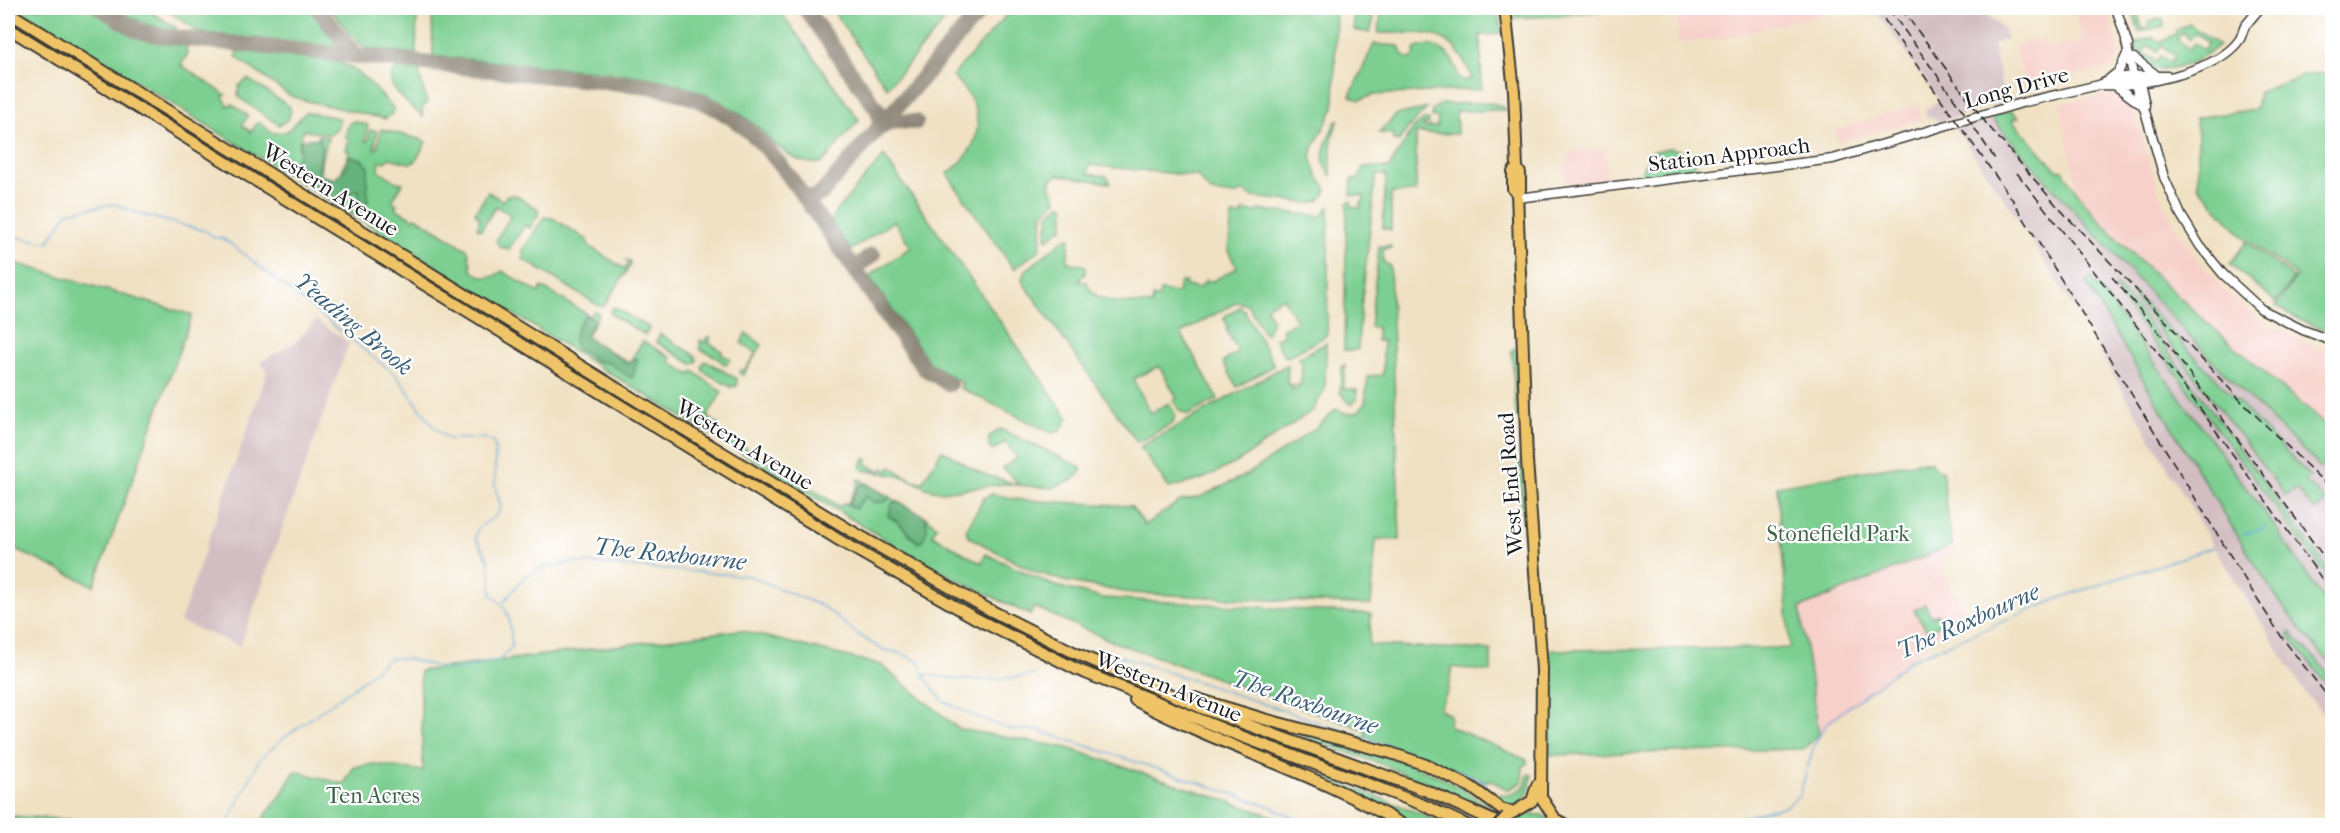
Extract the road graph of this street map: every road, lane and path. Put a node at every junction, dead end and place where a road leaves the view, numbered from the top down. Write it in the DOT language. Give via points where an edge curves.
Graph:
graph roads {
  1 [pos="1505,8"];
  2 [pos="2116,8"];
  3 [pos="2260,8"];
  4 [pos="8,12"];
  5 [pos="8,28"];
  6 [pos="2129,51"];
  7 [pos="2162,77"];
  8 [pos="2136,79"];
  9 [pos="2102,83"];
  10 [pos="2115,86"];
  11 [pos="2144,106"];
  12 [pos="1942,126"];
  13 [pos="1517,196"];
  14 [pos="2332,341"];
  15 [pos="1106,667"];
  16 [pos="1077,669"];
  17 [pos="1540,767"];
  18 [pos="1511,816"];
  19 [pos="1561,822"];
  20 [pos="1405,825"];
  21 [pos="1469,825"];
  22 [pos="1498,825"];
  1 -- 13 [label="main road, West End Road" via="1514,91 1517,168 1513,172 1513,189"];
  2 -- 6 [label="street"];
  3 -- 7 [label="street, Long Drive" via="2239,40 2218,58 2198,69"];
  4 -- 15 [label="main road, Western Avenue" via="848,529 984,607"];
  5 -- 16 [label="main road, Western Avenue" via="838,540 975,618"];
  6 -- 7 [label="street" via="2149,71"];
  6 -- 8 [label="street"];
  6 -- 9 [label="street" via="2119,71"];
  7 -- 8 [label="street, Long Drive"];
  7 -- 11 [label="street" via="2152,85"];
  8 -- 9 [label="street, Long Drive"];
  8 -- 10 [label="street, Long Drive"];
  8 -- 11 [label="street"];
  9 -- 10 [label="street, Long Drive"];
  9 -- 12 [label="street, Long Drive"];
  10 -- 11 [label="street"];
  11 -- 14 [label="street" via="2171,194 2211,260 2261,309"];
  12 -- 13 [label="street, Station Approach" via="1833,159"];
  13 -- 17 [label="main road, West End Road" via="1527,460 1542,670"];
  15 -- 18 [label="main road, Western Avenue" via="1202,708 1426,791"];
  15 -- 18 [label="main road" via="1204,701 1426,765 1471,787"];
  16 -- 20 [label="main road" via="1142,704 1350,795"];
  16 -- 21 [label="main road, Western Avenue"];
  17 -- 18 [label="main road, West End Road" via="1532,801"];
  17 -- 19 [label="main road, West End Road" via="1541,797"];
  18 -- 19 [label="main road" via="1538,811"];
  18 -- 22 [label="main road, West End Road, bridge"];
}
